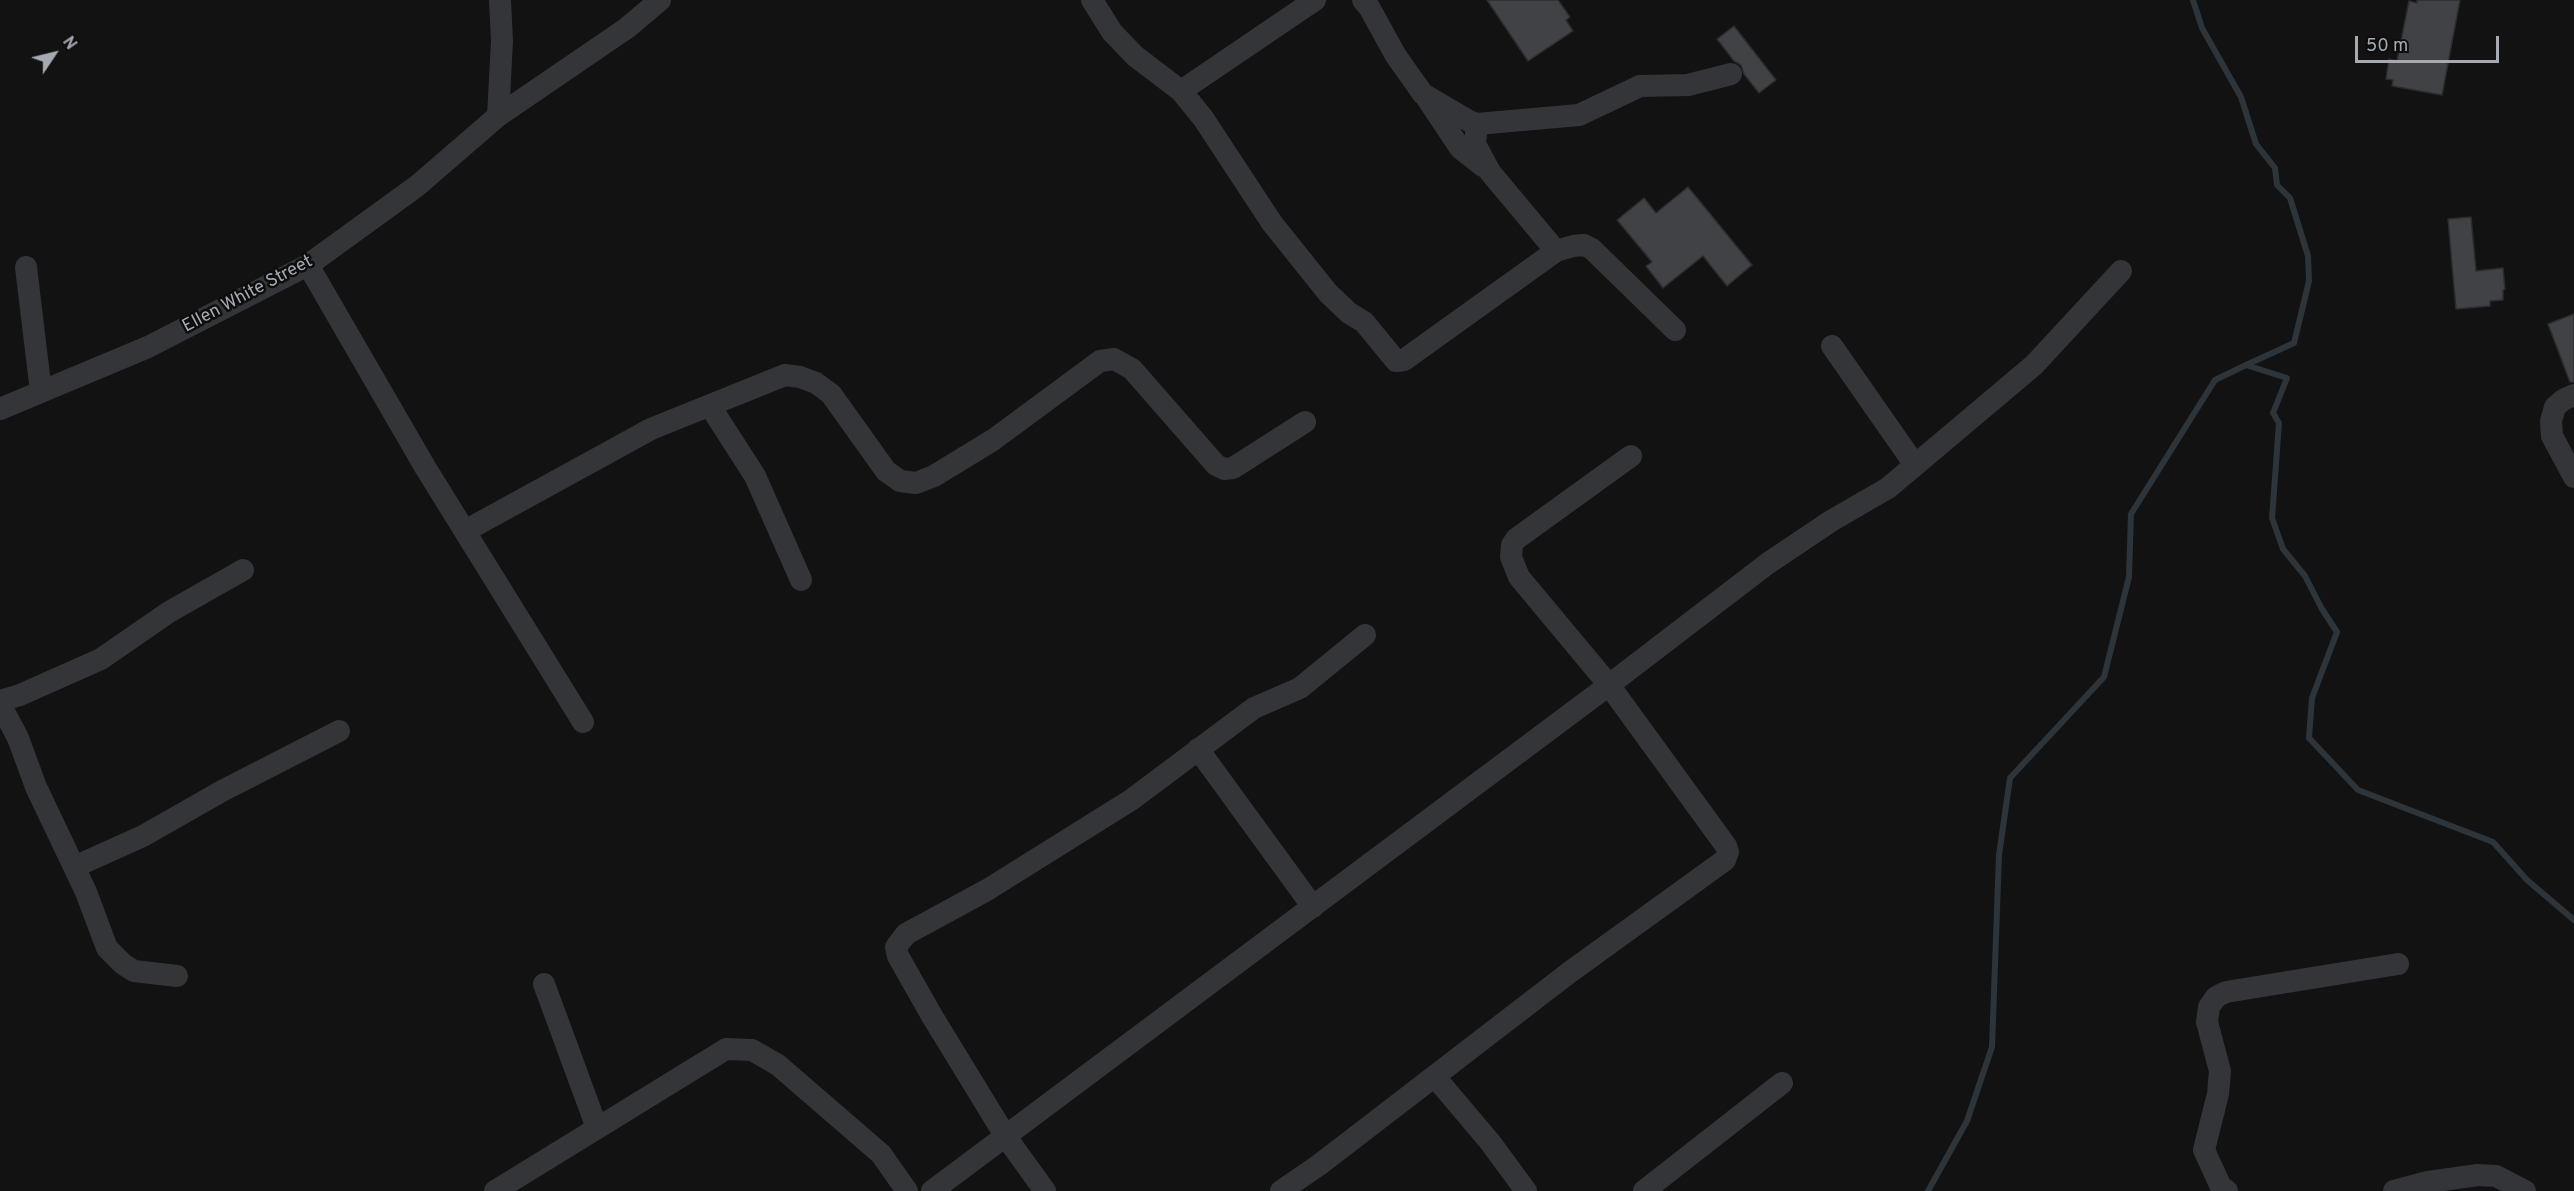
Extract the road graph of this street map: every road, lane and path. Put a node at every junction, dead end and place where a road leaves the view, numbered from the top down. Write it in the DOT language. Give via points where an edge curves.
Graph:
graph roads {
  1 [pos="500,0"];
  2 [pos="660,0"];
  3 [pos="1092,0"];
  4 [pos="1315,0"];
  5 [pos="1363,0"];
  6 [pos="1731,74"];
  7 [pos="1181,91"];
  8 [pos="1423,94"];
  9 [pos="498,116"];
  10 [pos="1477,124"];
  11 [pos="1490,172"];
  12 [pos="1556,251"];
  13 [pos="308,265"];
  14 [pos="26,267"];
  15 [pos="2121,271"];
  16 [pos="1675,330"];
  17 [pos="1832,346"];
  18 [pos="41,392"];
  19 [pos="2574,395"];
  20 [pos="710,406"];
  21 [pos="0,409"];
  22 [pos="1305,422"];
  23 [pos="1631,456"];
  24 [pos="1915,465"];
  25 [pos="2574,477"];
  26 [pos="465,531"];
  27 [pos="243,570"];
  28 [pos="801,580"];
  29 [pos="1365,636"];
  30 [pos="1609,685"];
  31 [pos="0,702"];
  32 [pos="583,722"];
  33 [pos="339,731"];
  34 [pos="1198,749"];
  35 [pos="74,867"];
  36 [pos="1313,907"];
  37 [pos="2398,964"];
  38 [pos="177,976"];
  39 [pos="544,984"];
  40 [pos="1435,1077"];
  41 [pos="1782,1083"];
  42 [pos="597,1128"];
  43 [pos="1006,1137"];
  44 [pos="495,1191"];
  45 [pos="907,1191"];
  46 [pos="932,1191"];
  47 [pos="1045,1191"];
  48 [pos="1281,1191"];
  49 [pos="1526,1191"];
  50 [pos="1644,1191"];
  51 [pos="2227,1191"];
  52 [pos="2394,1191"];
  53 [pos="2524,1191"];
  1 -- 9 [label="street"];
  2 -- 9 [label="street, Ellen White Street" via="627,28"];
  3 -- 7 [label="street" via="1112,32 1135,56"];
  4 -- 7 [label="street"];
  5 -- 8 [label="street" via="1395,56"];
  6 -- 10 [label="street" via="1688,85 1640,86 1579,115"];
  7 -- 12 [label="street" via="1272,223 1328,293 1364,322 1396,362"];
  8 -- 10 [label="street"];
  8 -- 11 [label="street" via="1460,148"];
  9 -- 13 [label="street, Ellen White Street" via="417,186"];
  10 -- 11 [label="street" via="1475,144"];
  11 -- 12 [label="street"];
  12 -- 16 [label="street" via="1584,245 1592,249"];
  13 -- 18 [label="street, Ellen White Street" via="148,347"];
  13 -- 26 [label="street"];
  14 -- 18 [label="street"];
  15 -- 24 [label="street" via="2034,365"];
  17 -- 24 [label="street"];
  18 -- 21 [label="street, Ellen White Street"];
  19 -- 25 [label="street" via="2555,407 2551,421 2552,436"];
  20 -- 22 [label="street" via="785,375 800,377 831,394 886,471 900,481 916,483 993,440 1100,361 1113,359 1132,369 1216,465 1224,469 1233,468"];
  20 -- 26 [label="street" via="651,429"];
  20 -- 28 [label="street" via="755,476"];
  23 -- 30 [label="street" via="1512,545 1511,557 1519,577"];
  24 -- 30 [label="street" via="1888,488 1767,564"];
  26 -- 32 [label="street"];
  27 -- 31 [label="street" via="169,612 101,659"];
  29 -- 34 [label="street" via="1300,688 1254,708"];
  30 -- 36 [label="street"];
  30 -- 40 [label="street" via="1726,846 1725,860 1570,972"];
  31 -- 35 [label="street"];
  33 -- 35 [label="street" via="143,836"];
  34 -- 36 [label="street"];
  34 -- 43 [label="street" via="1131,800 987,890 906,934 896,946 898,957"];
  35 -- 38 [label="street" via="113,956 134,971"];
  36 -- 43 [label="street"];
  37 -- 51 [label="street" via="2226,992 2216,997 2209,1007 2207,1022 2220,1071 2215,1112 2204,1150 2221,1187"];
  39 -- 42 [label="street"];
  40 -- 48 [label="street"];
  40 -- 49 [label="street"];
  41 -- 50 [label="street"];
  42 -- 44 [label="street"];
  42 -- 45 [label="street" via="726,1049 752,1050 778,1065 881,1154"];
  43 -- 46 [label="street"];
  43 -- 47 [label="street"];
  52 -- 53 [label="street" via="2478,1175 2496,1176"];
}
